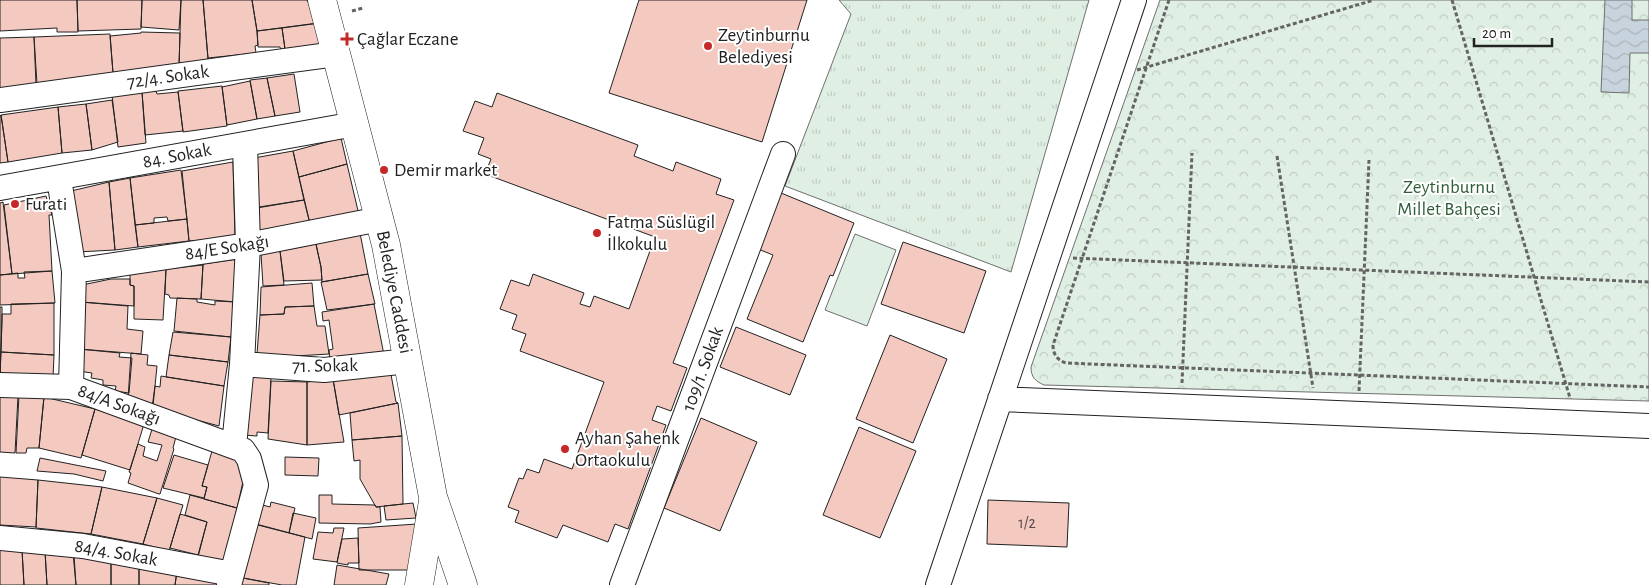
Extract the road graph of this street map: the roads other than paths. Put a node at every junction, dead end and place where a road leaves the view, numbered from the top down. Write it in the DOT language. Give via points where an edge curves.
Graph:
graph roads {
  1 [pos="322,0"];
  2 [pos="1134,0"];
  3 [pos="336,54"];
  4 [pos="0,100"];
  5 [pos="355,124"];
  6 [pos="244,144"];
  7 [pos="783,154"];
  8 [pos="59,179"];
  9 [pos="0,188"];
  10 [pos="380,219"];
  11 [pos="248,245"];
  12 [pos="74,271"];
  13 [pos="408,361"];
  14 [pos="242,364"];
  15 [pos="0,385"];
  16 [pos="71,388"];
  17 [pos="1000,399"];
  18 [pos="1649,426"];
  19 [pos="234,446"];
  20 [pos="433,497"];
  21 [pos="0,538"];
  22 [pos="230,580"];
  23 [pos="419,585"];
  24 [pos="463,585"];
  25 [pos="622,585"];
  26 [pos="938,585"];
  1 -- 3 [label="street, Belediye Caddesi"];
  2 -- 17 [label="street"];
  3 -- 4 [label="street, 72/4. Sokak"];
  3 -- 5 [label="street, Belediye Caddesi"];
  5 -- 6 [label="street, 84. Sokak"];
  5 -- 10 [label="street, Belediye Caddesi"];
  6 -- 8 [label="street, 84. Sokak"];
  6 -- 11 [label="street"];
  7 -- 25 [label="street, 109/1. Sokak"];
  8 -- 9 [label="street, 84. Sokak"];
  8 -- 12 [label="street"];
  10 -- 11 [label="street, 84/E Sokağı"];
  10 -- 13 [label="street, Belediye Caddesi"];
  11 -- 12 [label="street, 84/E Sokağı"];
  11 -- 14 [label="street"];
  12 -- 16 [label="street"];
  13 -- 14 [label="street, 71. Sokak" via="324,370"];
  13 -- 20 [label="street, Belediye Caddesi"];
  14 -- 19 [label="street"];
  15 -- 16 [label="street, 84/A Sokağı"];
  16 -- 19 [label="street, 84/A Sokağı"];
  17 -- 18 [label="street"];
  17 -- 26 [label="street"];
  19 -- 22 [label="street" via="243,450 249,459 256,485"];
  20 -- 23 [label="street"];
  20 -- 24 [label="street, Belediye Caddesi"];
  21 -- 22 [label="street, 84/4. Sokak" via="83,546"];
}
